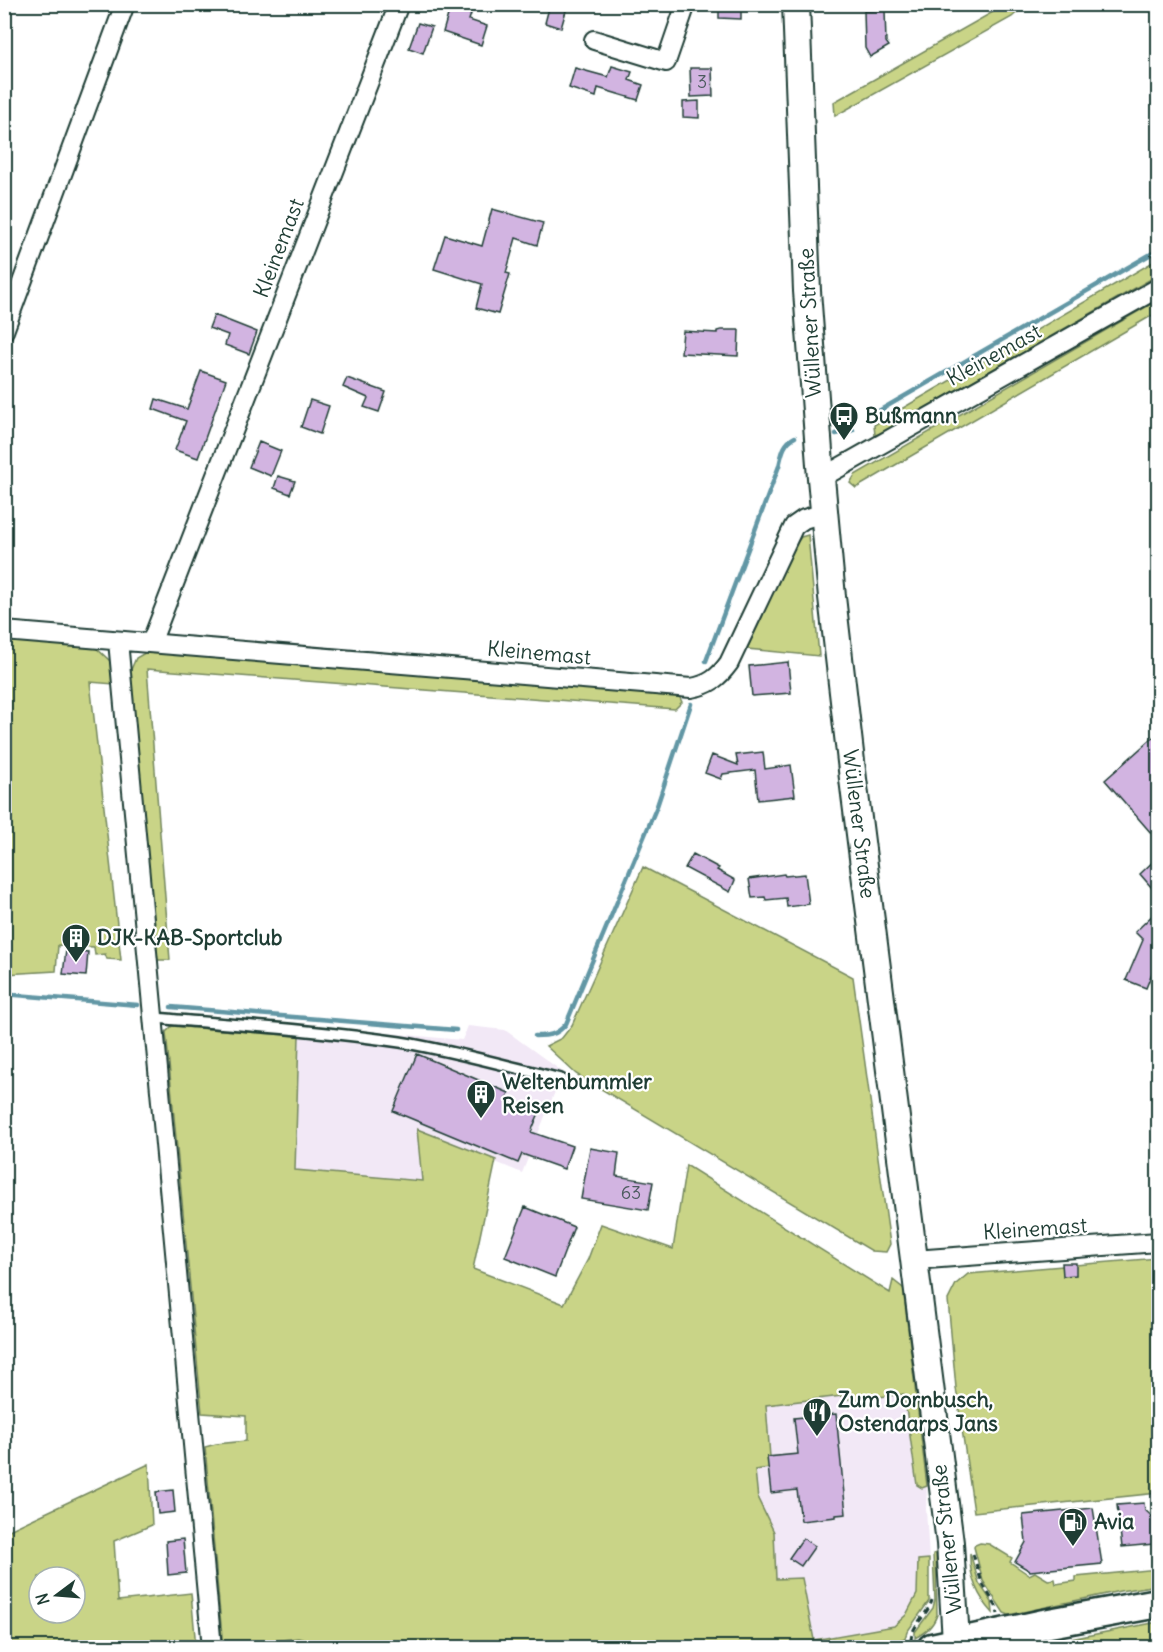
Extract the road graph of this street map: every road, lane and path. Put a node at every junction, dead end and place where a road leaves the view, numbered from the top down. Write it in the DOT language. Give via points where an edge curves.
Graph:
graph roads {
  1 [pos="125,4"];
  2 [pos="399,4"];
  3 [pos="686,4"];
  4 [pos="796,4"];
  5 [pos="594,40"];
  6 [pos="1158,288"];
  7 [pos="4,331"];
  8 [pos="821,478"];
  9 [pos="824,513"];
  10 [pos="4,631"];
  11 [pos="118,641"];
  12 [pos="151,643"];
  13 [pos="154,1018"];
  14 [pos="561,1079"];
  15 [pos="1158,1242"];
  16 [pos="914,1260"];
  17 [pos="1158,1603"];
  18 [pos="944,1644"];
  19 [pos="212,1647"];
  1 -- 7 [label="street"];
  2 -- 12 [label="street, Kleinemast"];
  3 -- 5 [label="street" via="666,62"];
  4 -- 8 [label="main road, Wüllener Straße" via="807,291"];
  6 -- 8 [label="street, Kleinemast"];
  8 -- 9 [label="main road, Wüllener Straße"];
  9 -- 12 [label="street, Kleinemast" via="794,526 729,663 720,675 702,686 675,687"];
  9 -- 16 [label="main road, Wüllener Straße"];
  10 -- 11 [label="street, Kleinemast"];
  11 -- 12 [label="street, Kleinemast"];
  11 -- 13 [label="street"];
  13 -- 14 [label="lane" via="399,1042"];
  13 -- 19 [label="street"];
  15 -- 16 [label="street, Kleinemast"];
  16 -- 18 [label="main road, Wüllener Straße" via="950,1543"];
  17 -- 18 [label="main road"];
}
